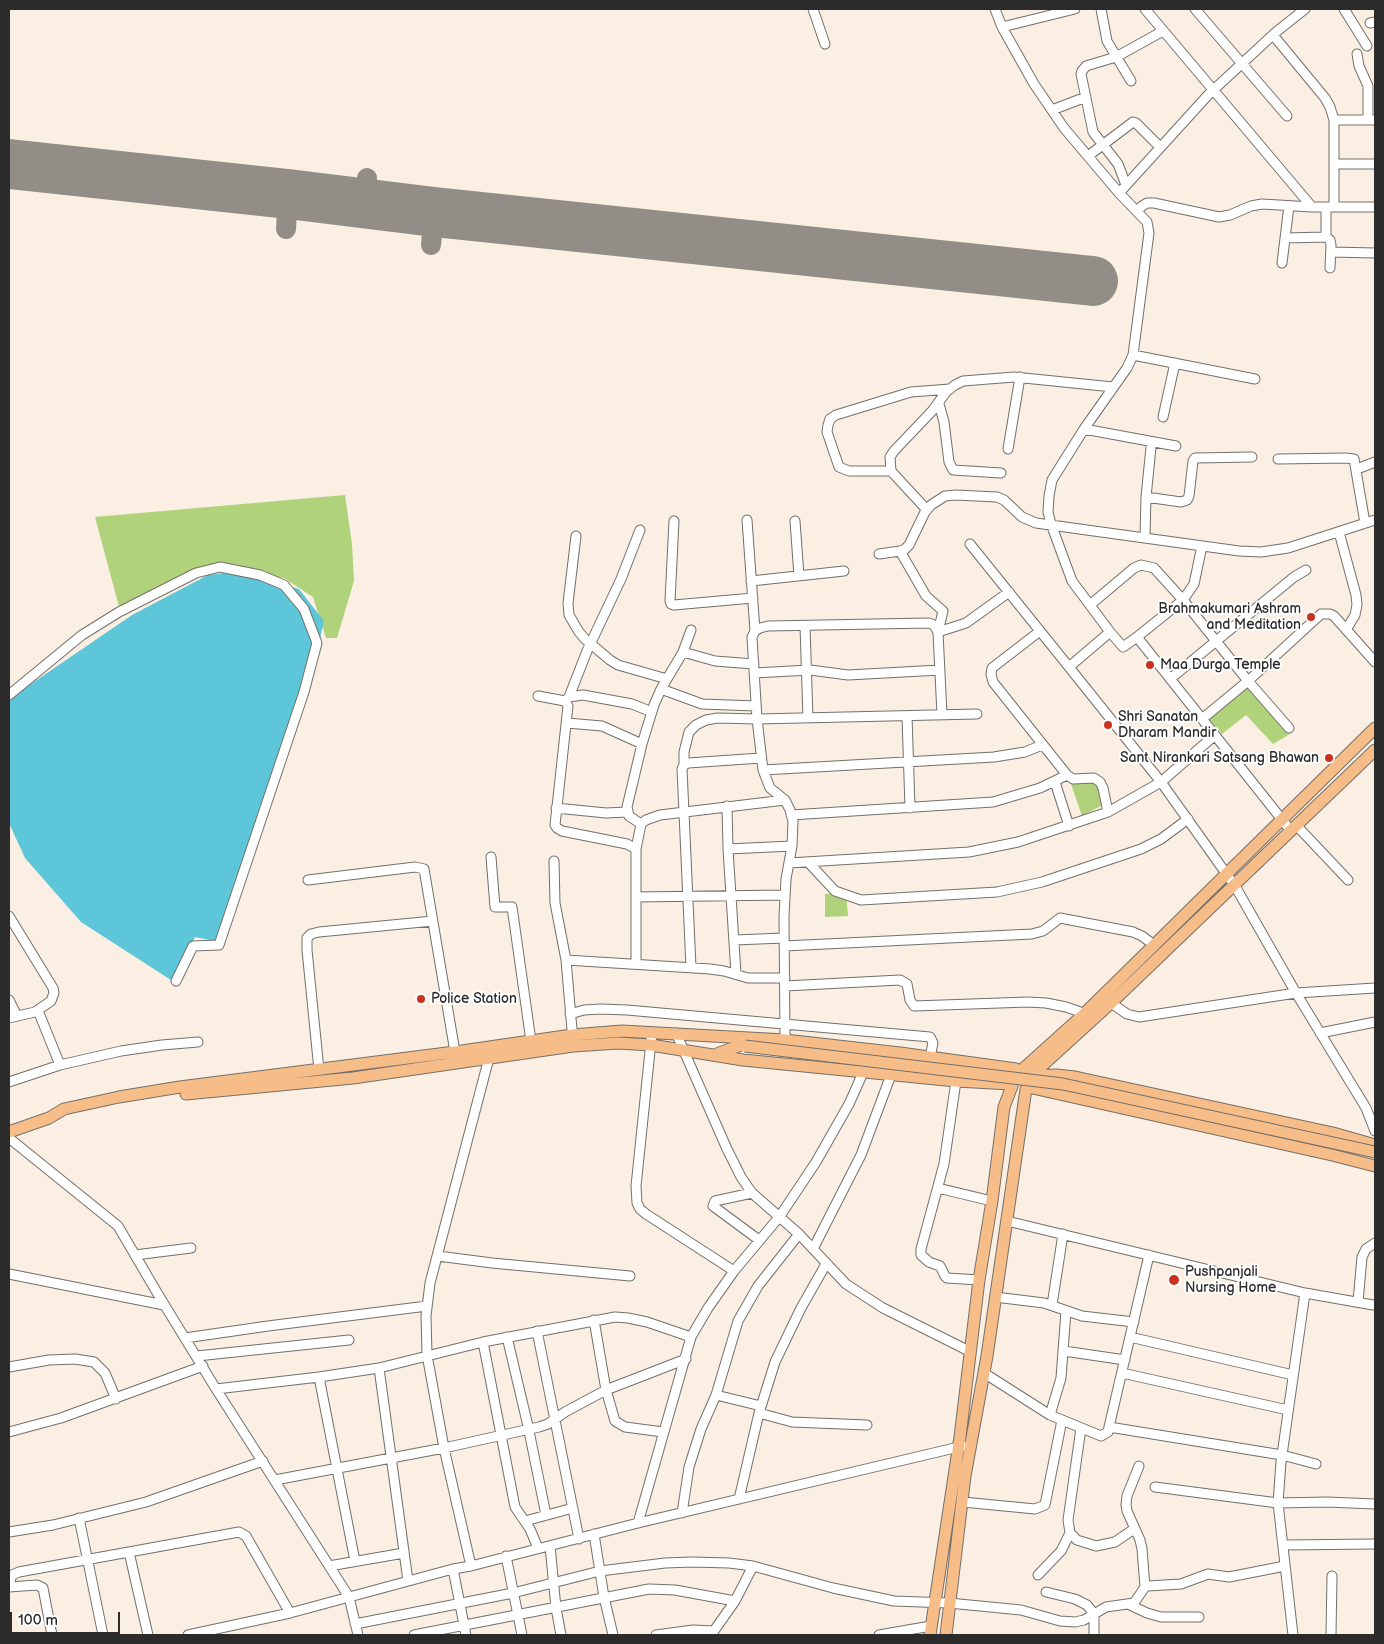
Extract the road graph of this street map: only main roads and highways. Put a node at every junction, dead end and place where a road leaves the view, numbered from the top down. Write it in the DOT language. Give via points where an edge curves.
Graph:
graph roads {
  1 [pos="1375,728"];
  2 [pos="1375,750"];
  3 [pos="713,1036"];
  4 [pos="573,1040"];
  5 [pos="743,1046"];
  6 [pos="490,1052"];
  7 [pos="714,1055"];
  8 [pos="418,1063"];
  9 [pos="1026,1077"];
  10 [pos="1011,1085"];
  11 [pos="49,1118"];
  12 [pos="1264,1119"];
  13 [pos="9,1132"];
  14 [pos="1261,1139"];
  15 [pos="1375,1145"];
  16 [pos="1375,1152"];
  17 [pos="1375,1166"];
  18 [pos="931,1631"];
  19 [pos="946,1635"];
  1 -- 9 [label="main road" via="1084,1014"];
  2 -- 9 [label="main road" via="1096,1018"];
  3 -- 4 [label="main road" via="622,1031"];
  3 -- 5 [label="main road"];
  3 -- 9 [label="main road" via="785,1040 930,1057"];
  4 -- 6 [label="main road"];
  4 -- 6 [label="main road" via="531,1041"];
  4 -- 7 [label="main road" via="651,1045"];
  5 -- 7 [label="main road"];
  5 -- 16 [label="main road, bridge" via="1063,1084"];
  6 -- 8 [label="main road"];
  6 -- 8 [label="main road" via="455,1052"];
  7 -- 10 [label="main road"];
  8 -- 11 [label="main road" via="353,1078 160,1097"];
  8 -- 11 [label="main road" via="319,1070 119,1097 64,1110"];
  9 -- 10 [label="main road" via="1017,1089"];
  9 -- 10 [label="main road" via="1010,1075"];
  9 -- 12 [label="main road" via="1075,1077"];
  9 -- 14 [label="main road"];
  9 -- 19 [label="main road" via="984,1373 970,1444"];
  10 -- 18 [label="main road" via="1004,1107"];
  11 -- 13 [label="main road"];
  12 -- 14 [label="main road"];
  12 -- 15 [label="main road"];
  14 -- 17 [label="main road"];
}
